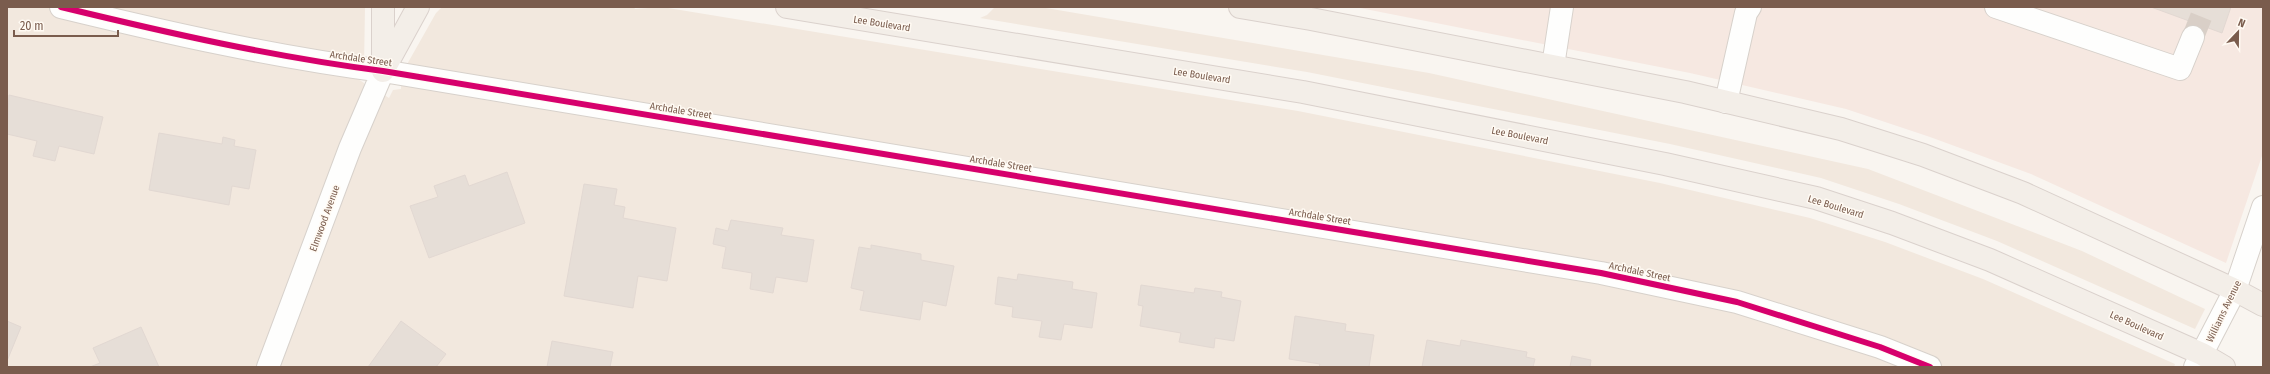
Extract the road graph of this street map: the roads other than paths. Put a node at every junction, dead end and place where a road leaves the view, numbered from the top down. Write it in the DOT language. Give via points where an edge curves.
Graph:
graph roads {
  1 [pos="61,7"];
  2 [pos="383,7"];
  3 [pos="418,7"];
  4 [pos="787,7"];
  5 [pos="1240,7"];
  6 [pos="1562,7"];
  7 [pos="1750,7"];
  8 [pos="1996,7"];
  9 [pos="1312,13"];
  10 [pos="2193,38"];
  11 [pos="1553,66"];
  12 [pos="383,71"];
  13 [pos="1726,102"];
  14 [pos="2263,207"];
  15 [pos="2235,290"];
  16 [pos="2263,306"];
  17 [pos="2198,361"];
  18 [pos="268,367"];
  19 [pos="1930,367"];
  20 [pos="2224,367"];
  1 -- 12 [label="street, Archdale Street" via="196,39 318,62"];
  2 -- 12 [label="main road"];
  3 -- 12 [label="main road"];
  4 -- 17 [label="main road, Lee Boulevard" via="1303,92 1665,164 1816,198 1990,260"];
  5 -- 9 [label="main road"];
  6 -- 11 [label="street"];
  7 -- 13 [label="street" via="1746,13"];
  8 -- 10 [label="street" via="2180,69"];
  9 -- 11 [label="main road"];
  11 -- 13 [label="main road"];
  12 -- 18 [label="street, Elmwood Avenue" via="350,148"];
  12 -- 19 [label="street, Archdale Street" via="1601,273 1737,302 1880,347"];
  13 -- 15 [label="main road" via="1841,128 1923,155 2023,193"];
  14 -- 15 [label="street, Williams Avenue"];
  15 -- 16 [label="main road"];
  15 -- 17 [label="street, Williams Avenue"];
  17 -- 20 [label="main road, Lee Boulevard"];
}
